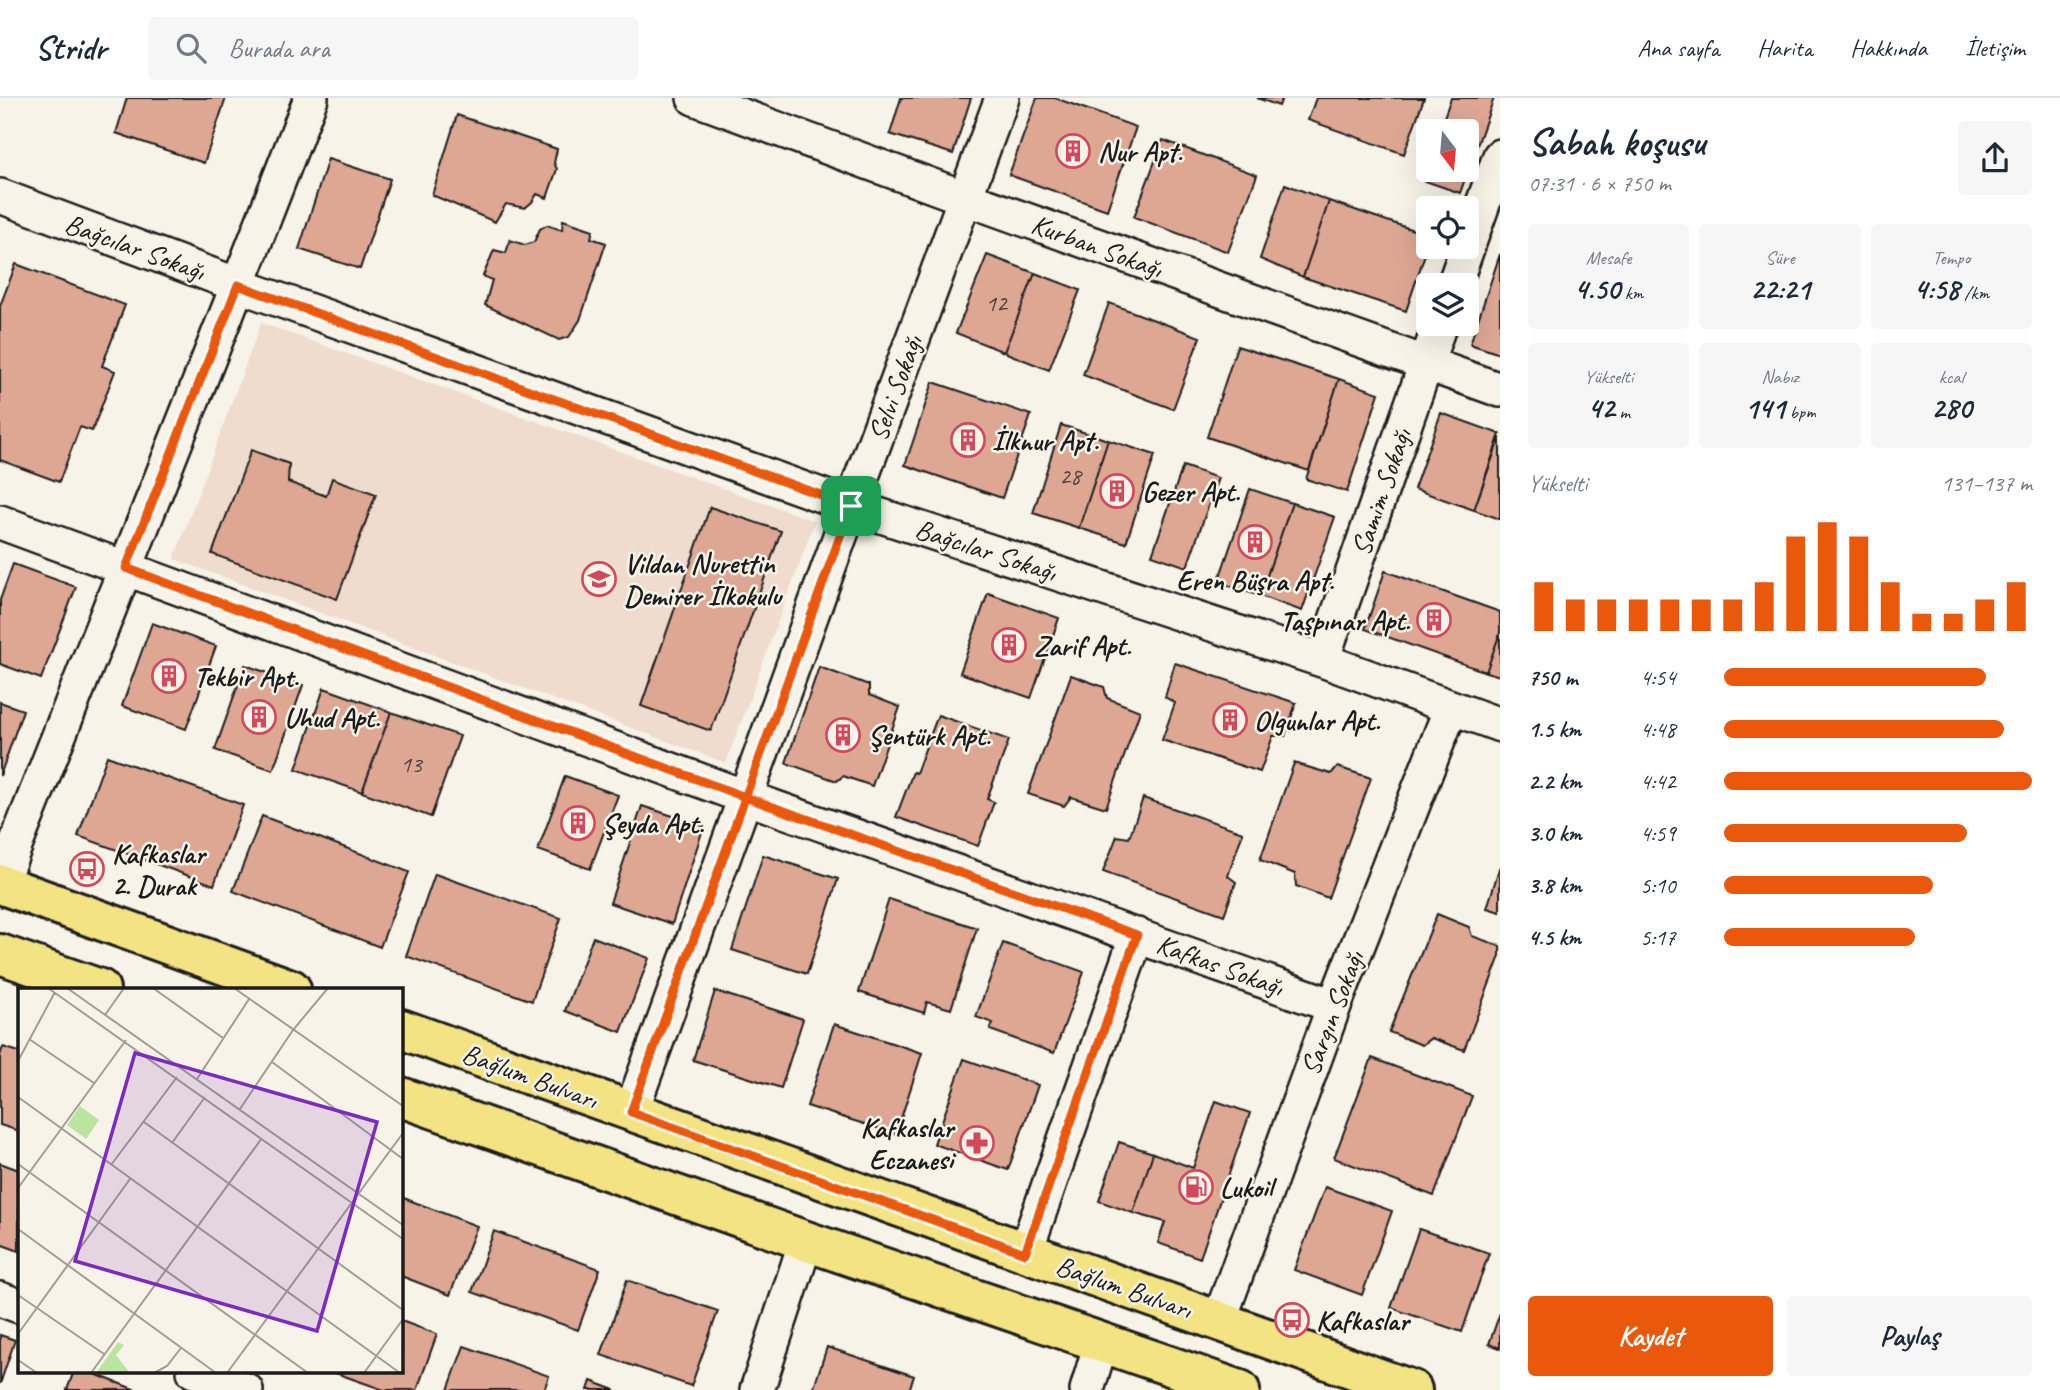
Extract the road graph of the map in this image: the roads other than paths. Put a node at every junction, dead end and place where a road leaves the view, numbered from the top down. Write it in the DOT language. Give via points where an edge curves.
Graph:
graph roads {
  1 [pos="310,98"];
  2 [pos="694,98"];
  3 [pos="1002,98"];
  4 [pos="1500,156"];
  5 [pos="0,196"];
  6 [pos="965,198"];
  7 [pos="1458,273"];
  8 [pos="238,285"];
  9 [pos="1436,336"];
  10 [pos="1426,364"];
  11 [pos="1500,390"];
  12 [pos="851,506"];
  13 [pos="0,522"];
  14 [pos="126,568"];
  15 [pos="1322,660"];
  16 [pos="1451,708"];
  17 [pos="1500,725"];
  18 [pos="745,797"];
  19 [pos="0,884"];
  20 [pos="1137,935"];
  21 [pos="0,954"];
  22 [pos="97,988"];
  23 [pos="288,988"];
  24 [pos="1334,1006"];
  25 [pos="402,1029"];
  26 [pos="402,1097"];
  27 [pos="631,1112"];
  28 [pos="806,1241"];
  29 [pos="1025,1253"];
  30 [pos="0,1299"];
  31 [pos="18,1306"];
  32 [pos="1219,1321"];
  33 [pos="1101,1343"];
  34 [pos="197,1372"];
  35 [pos="246,1390"];
  36 [pos="757,1390"];
  37 [pos="1087,1390"];
  38 [pos="1240,1390"];
  39 [pos="1412,1390"];
  1 -- 8 [label="street"];
  2 -- 6 [label="street, Kurban Sokağı"];
  3 -- 6 [label="street, Selvi Sokağı"];
  4 -- 7 [label="street"];
  5 -- 8 [label="street, Bağcılar Sokağı"];
  6 -- 10 [label="street, Kurban Sokağı"];
  6 -- 12 [label="street, Selvi Sokağı"];
  8 -- 12 [label="street, Bağcılar Sokağı"];
  8 -- 14 [label="street"];
  9 -- 10 [label="street, Samim Sokağı"];
  10 -- 11 [label="street, Kurban Sokağı"];
  10 -- 15 [label="street, Samim Sokağı"];
  12 -- 15 [label="street, Bağcılar Sokağı"];
  12 -- 18 [label="street, Selvi Sokağı"];
  13 -- 14 [label="street, Kafkas Sokağı"];
  14 -- 18 [label="street, Kafkas Sokağı"];
  14 -- 19 [label="street"];
  15 -- 16 [label="street, Bağcılar Sokağı"];
  16 -- 17 [label="street, Bağcılar Sokağı"];
  16 -- 24 [label="street, Sargın Sokağı"];
  18 -- 20 [label="street, Kafkas Sokağı"];
  18 -- 27 [label="street, Selvi Sokağı"];
  19 -- 23 [label="main road"];
  20 -- 24 [label="street, Kafkas Sokağı"];
  20 -- 29 [label="street"];
  21 -- 22 [label="main road"];
  24 -- 32 [label="street, Sargın Sokağı"];
  25 -- 27 [label="main road, Bağlum Bulvarı"];
  26 -- 28 [label="main road"];
  27 -- 29 [label="main road, Bağlum Bulvarı"];
  28 -- 33 [label="main road"];
  28 -- 36 [label="street"];
  29 -- 32 [label="main road, Bağlum Bulvarı"];
  30 -- 31 [label="street"];
  32 -- 39 [label="main road, Bağlum Bulvarı"];
  33 -- 37 [label="street"];
  33 -- 38 [label="main road"];
  34 -- 35 [label="street"];
}
